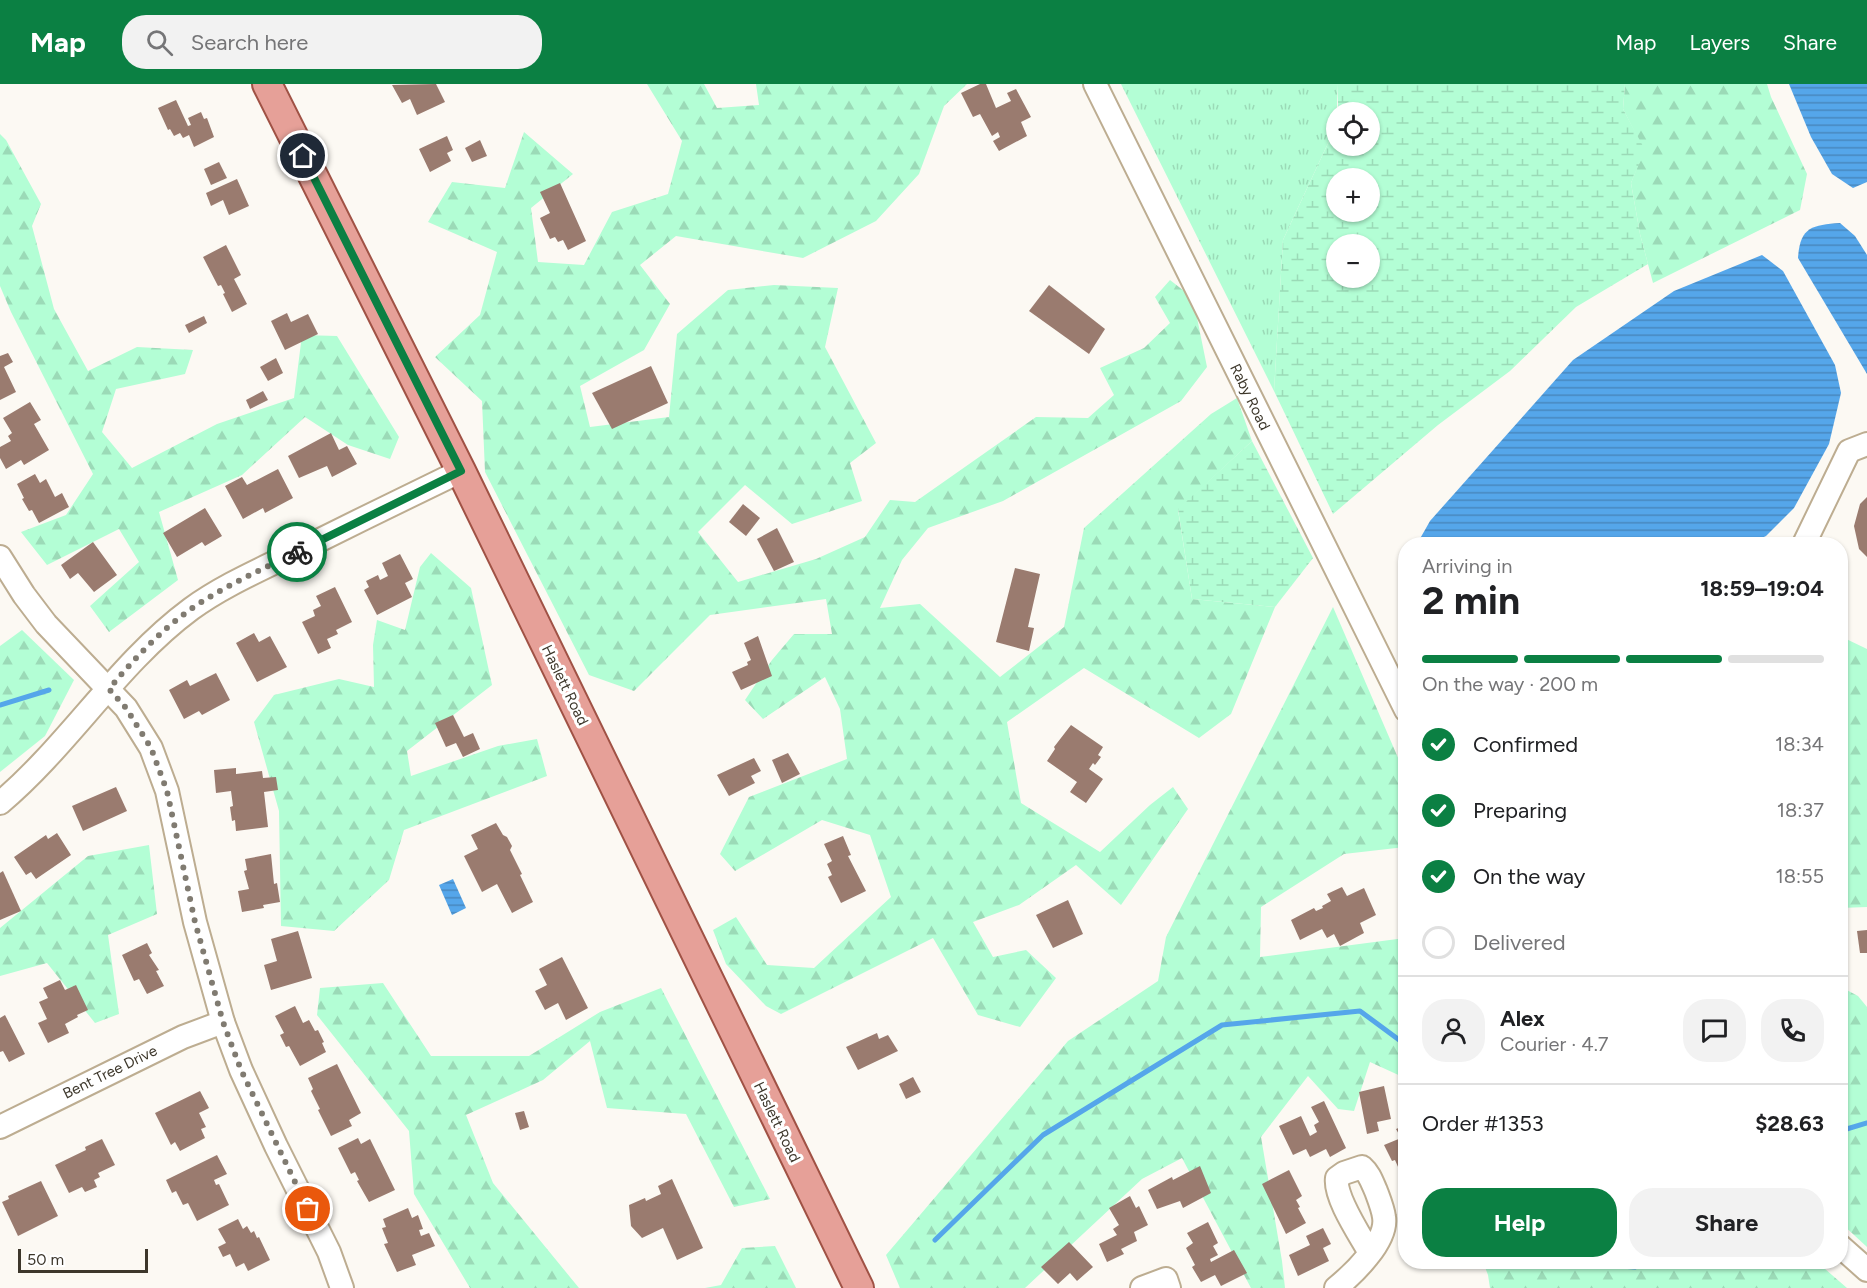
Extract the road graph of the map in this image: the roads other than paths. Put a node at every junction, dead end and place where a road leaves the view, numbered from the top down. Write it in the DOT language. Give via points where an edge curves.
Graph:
graph roads {
  1 [pos="267,84"];
  2 [pos="1095,84"];
  3 [pos="1867,444"];
  4 [pos="461,471"];
  5 [pos="1807,537"];
  6 [pos="0,556"];
  7 [pos="109,689"];
  8 [pos="1398,694"];
  9 [pos="0,803"];
  10 [pos="223,1022"];
  11 [pos="0,1127"];
  12 [pos="1370,1253"];
  13 [pos="1848,1253"];
  14 [pos="1867,1270"];
  15 [pos="342,1288"];
  16 [pos="859,1288"];
  17 [pos="1142,1288"];
  18 [pos="1169,1288"];
  19 [pos="1336,1288"];
  1 -- 4 [label="main road, Haslett Road"];
  2 -- 8 [label="street, Raby Road"];
  3 -- 5 [label="street" via="1849,451"];
  4 -- 7 [label="street" via="240,579 191,609 161,634"];
  4 -- 16 [label="main road, Haslett Road"];
  6 -- 7 [label="street" via="46,624"];
  7 -- 9 [label="street" via="24,783"];
  7 -- 10 [label="street" via="151,748 167,791 195,922"];
  10 -- 11 [label="street, Bent Tree Drive" via="183,1037"];
  10 -- 15 [label="street" via="241,1070 329,1252"];
  12 -- 19 [label="street"];
  13 -- 14 [label="street"];
  17 -- 18 [label="street" via="1166,1280"];
}
